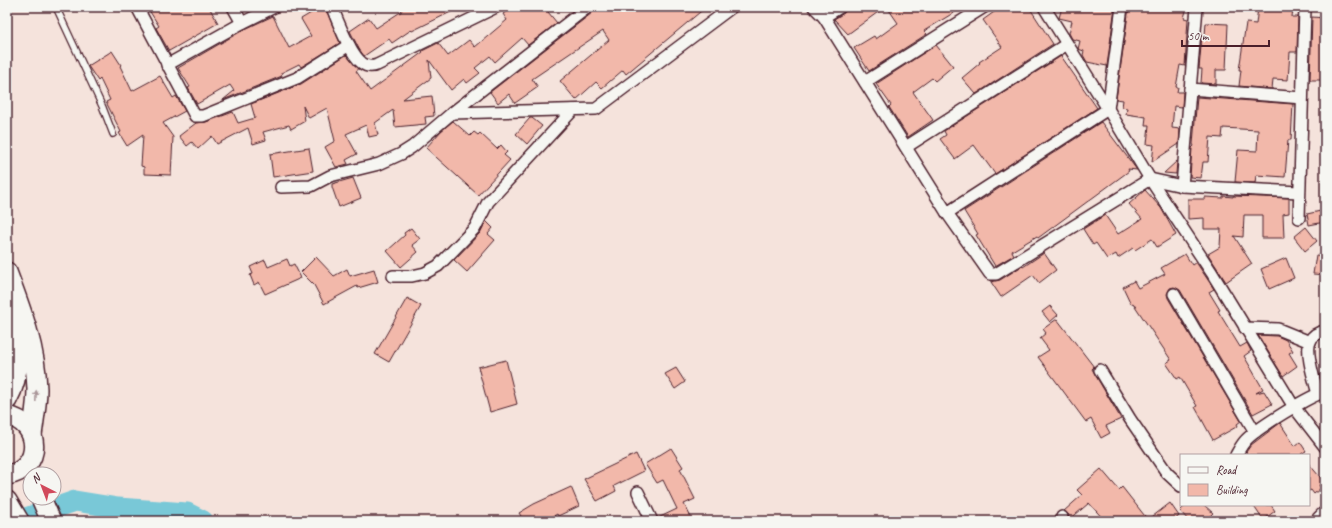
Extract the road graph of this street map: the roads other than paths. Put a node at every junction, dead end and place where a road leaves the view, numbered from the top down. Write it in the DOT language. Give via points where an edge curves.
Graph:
graph roads {
  1 [pos="56,7"];
  2 [pos="138,7"];
  3 [pos="234,7"];
  4 [pos="274,7"];
  5 [pos="332,7"];
  6 [pos="496,7"];
  7 [pos="588,7"];
  8 [pos="732,7"];
  9 [pos="814,7"];
  10 [pos="840,7"];
  11 [pos="984,7"];
  12 [pos="1044,7"];
  13 [pos="1122,7"];
  14 [pos="1197,7"];
  15 [pos="1305,7"];
  16 [pos="824,17"];
  17 [pos="242,23"];
  18 [pos="1067,44"];
  19 [pos="349,45"];
  20 [pos="167,65"];
  21 [pos="866,82"];
  22 [pos="1190,89"];
  23 [pos="1302,98"];
  24 [pos="1108,109"];
  25 [pos="573,110"];
  26 [pos="452,113"];
  27 [pos="113,134"];
  28 [pos="906,147"];
  29 [pos="1150,179"];
  30 [pos="1182,186"];
  31 [pos="281,188"];
  32 [pos="1299,192"];
  33 [pos="947,213"];
  34 [pos="1299,218"];
  35 [pos="7,272"];
  36 [pos="393,276"];
  37 [pos="1174,294"];
  38 [pos="7,311"];
  39 [pos="1245,328"];
  40 [pos="1325,331"];
  41 [pos="1310,342"];
  42 [pos="1100,370"];
  43 [pos="12,379"];
  44 [pos="1322,393"];
  45 [pos="7,400"];
  46 [pos="1294,407"];
  47 [pos="7,416"];
  48 [pos="1255,432"];
  49 [pos="32,435"];
  50 [pos="1325,447"];
  51 [pos="1237,454"];
  52 [pos="31,466"];
  53 [pos="22,468"];
  54 [pos="7,475"];
  55 [pos="1180,485"];
  56 [pos="638,492"];
  57 [pos="44,506"];
  58 [pos="1325,517"];
  59 [pos="50,521"];
  60 [pos="652,521"];
  61 [pos="1320,521"];
  1 -- 27 [label="lane" via="104,108"];
  2 -- 20 [label="street"];
  3 -- 17 [label="street"];
  4 -- 17 [label="street"];
  5 -- 19 [label="street"];
  6 -- 19 [label="street" via="377,66 364,65"];
  7 -- 26 [label="street"];
  8 -- 25 [label="street" via="596,109"];
  9 -- 16 [label="street"];
  10 -- 16 [label="street"];
  11 -- 21 [label="street"];
  12 -- 18 [label="street"];
  13 -- 24 [label="street"];
  14 -- 22 [label="street"];
  15 -- 23 [label="street"];
  16 -- 21 [label="street"];
  17 -- 20 [label="street"];
  18 -- 24 [label="street"];
  18 -- 28 [label="street"];
  19 -- 20 [label="street" via="297,78 203,116 195,116"];
  21 -- 28 [label="street"];
  22 -- 23 [label="street"];
  22 -- 30 [label="street"];
  23 -- 32 [label="street"];
  24 -- 29 [label="street"];
  24 -- 33 [label="street"];
  25 -- 26 [label="street"];
  25 -- 36 [label="street" via="488,202 475,228 438,266 426,273"];
  26 -- 31 [label="street" via="412,148 390,160 330,176 311,186"];
  28 -- 33 [label="street"];
  29 -- 30 [label="street"];
  29 -- 33 [label="street" via="993,274"];
  29 -- 39 [label="street"];
  30 -- 32 [label="street"];
  32 -- 34 [label="street"];
  49 -- 35 [label="highway, one-way" via="36,401 35,371 28,332"];
  37 -- 48 [label="street"];
  38 -- 43 [label="highway" via="17,348"];
  39 -- 41 [label="street" via="1278,329"];
  39 -- 46 [label="street"];
  40 -- 41 [label="street" via="1314,335"];
  41 -- 44 [label="street" via="1309,351"];
  42 -- 55 [label="street" via="1167,473"];
  43 -- 45 [label="highway" via="14,384"];
  44 -- 46 [label="street"];
  46 -- 48 [label="street"];
  46 -- 50 [label="street"];
  47 -- 49 [label="highway" via="22,421"];
  48 -- 51 [label="street"];
  49 -- 52 [label="highway" via="34,448"];
  53 -- 54 [label="highway"];
  56 -- 60 [label="street"];
  57 -- 59 [label="highway"];
  58 -- 61 [label="highway"];
}
